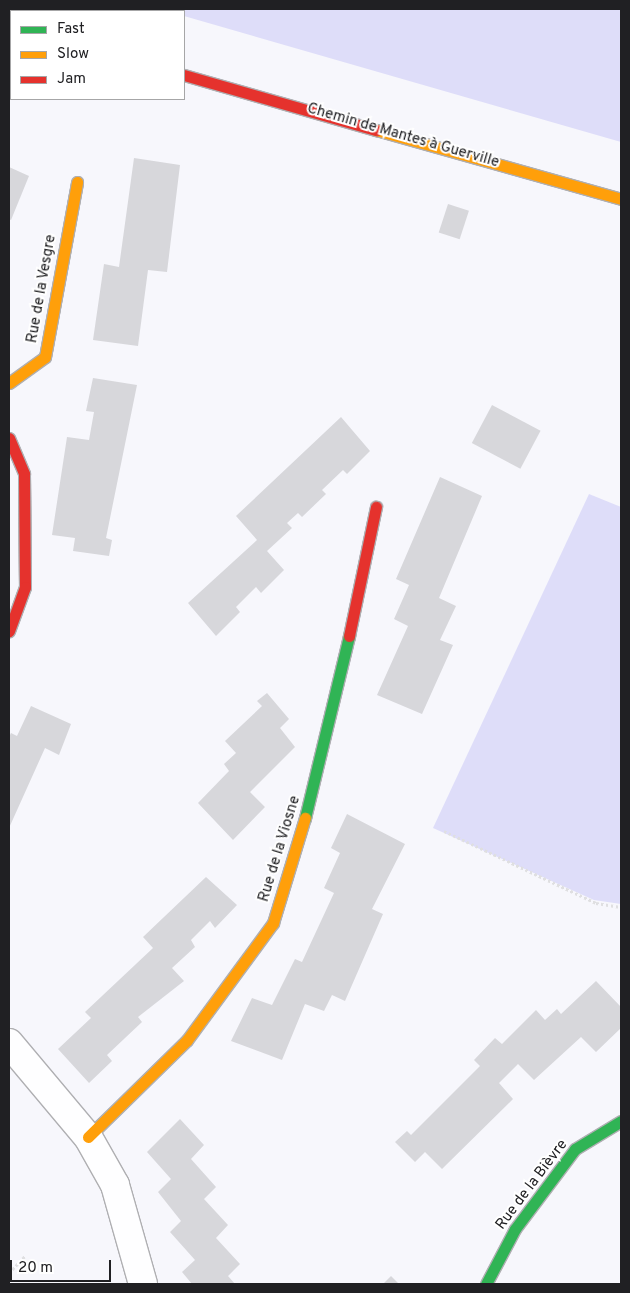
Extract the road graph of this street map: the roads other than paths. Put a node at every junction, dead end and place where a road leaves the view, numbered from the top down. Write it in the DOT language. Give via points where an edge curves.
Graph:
graph roads {
  1 [pos="185,75"];
  2 [pos="77,182"];
  3 [pos="621,199"];
  4 [pos="9,384"];
  5 [pos="9,438"];
  6 [pos="376,507"];
  7 [pos="9,631"];
  8 [pos="9,1043"];
  9 [pos="621,1121"];
  10 [pos="88,1137"];
  11 [pos="143,1284"];
  12 [pos="486,1284"];
  1 -- 3 [label="street, Chemin de Mantes à Guerville"];
  2 -- 4 [label="street, Rue de la Vesgre" via="45,357"];
  5 -- 7 [label="street" via="24,474 25,577"];
  6 -- 10 [label="street, Rue de la Viosne" via="322,762 273,922 187,1040"];
  8 -- 10 [label="street"];
  9 -- 12 [label="street, Rue de la Bièvre" via="575,1149 514,1229"];
  10 -- 11 [label="street" via="115,1185"];
}
